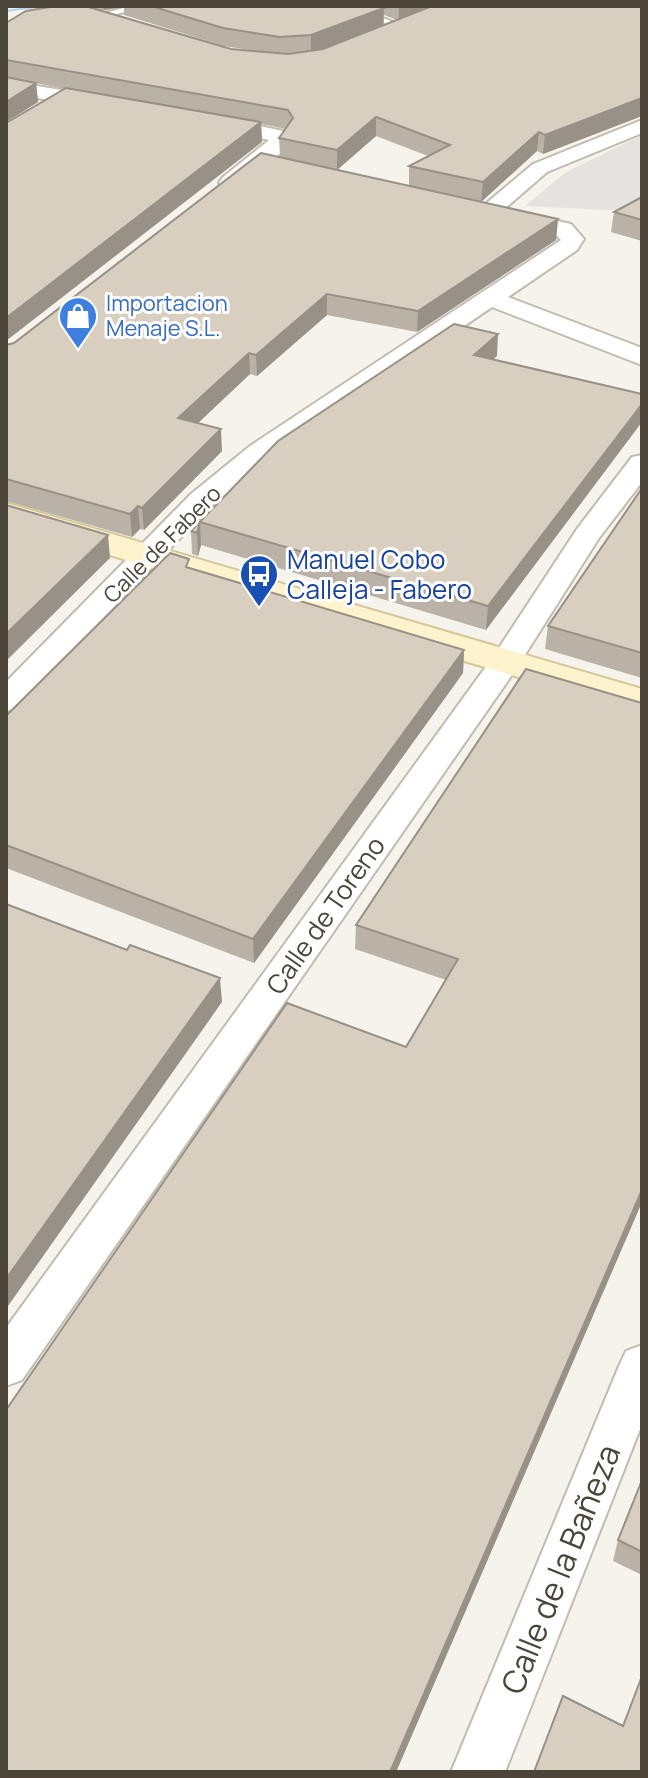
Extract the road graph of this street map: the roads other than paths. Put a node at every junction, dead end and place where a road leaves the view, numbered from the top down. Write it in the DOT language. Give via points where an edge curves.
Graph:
graph roads {
  1 [pos="141,6"];
  2 [pos="344,6"];
  3 [pos="90,17"];
  4 [pos="412,25"];
  5 [pos="130,30"];
  6 [pos="374,39"];
  7 [pos="6,87"];
  8 [pos="62,98"];
  9 [pos="125,106"];
  10 [pos="37,114"];
  11 [pos="195,119"];
  12 [pos="642,126"];
  13 [pos="257,162"];
  14 [pos="287,169"];
  15 [pos="207,200"];
  16 [pos="490,298"];
  17 [pos="642,357"];
  18 [pos="642,463"];
  19 [pos="6,513"];
  20 [pos="150,555"];
  21 [pos="505,662"];
  22 [pos="6,701"];
  23 [pos="642,702"];
  24 [pos="7,1361"];
  25 [pos="642,1366"];
  26 [pos="478,1772"];
  1 -- 3 [label="lane"];
  2 -- 4 [label="lane"];
  3 -- 5 [label="street"];
  4 -- 6 [label="street"];
  7 -- 8 [label="street"];
  8 -- 9 [label="street"];
  8 -- 10 [label="street"];
  11 -- 13 [label="street" via="281,136"];
  12 -- 16 [label="street, Calle de Fabero" via="540,168 480,211 563,229 573,239"];
  13 -- 14 [label="street"];
  13 -- 15 [label="street"];
  16 -- 17 [label="street"];
  16 -- 20 [label="street, Calle de Fabero" via="260,452 201,500"];
  18 -- 21 [label="street, Calle de Toreno" via="587,535"];
  19 -- 20 [label="street"];
  20 -- 21 [label="street"];
  20 -- 22 [label="street, Calle de Fabero"];
  21 -- 23 [label="street"];
  21 -- 24 [label="street, Calle de Toreno"];
  25 -- 26 [label="street, Calle de la Bañeza"];
}
